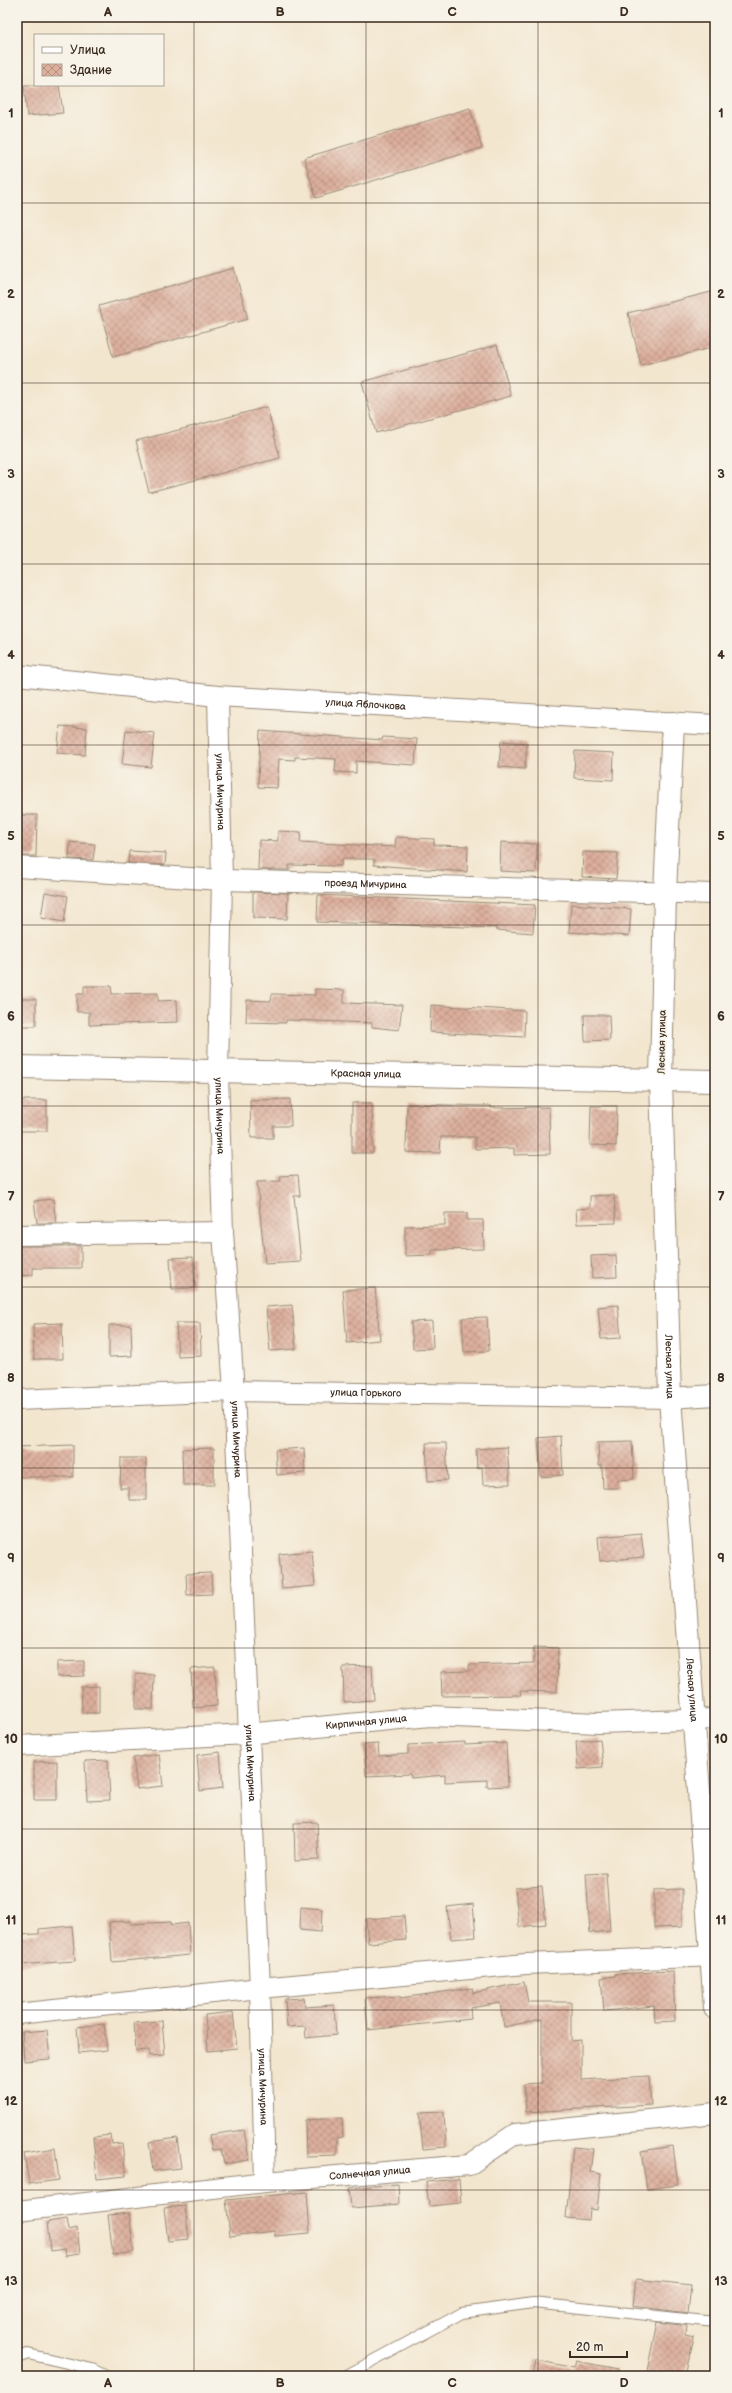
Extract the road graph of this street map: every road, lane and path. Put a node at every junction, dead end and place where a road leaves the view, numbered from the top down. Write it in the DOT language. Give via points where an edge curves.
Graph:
graph roads {
  1 [pos="17,675"];
  2 [pos="218,696"];
  3 [pos="673,723"];
  4 [pos="715,725"];
  5 [pos="17,867"];
  6 [pos="222,880"];
  7 [pos="665,892"];
  8 [pos="715,894"];
  9 [pos="17,1067"];
  10 [pos="218,1072"];
  11 [pos="661,1079"];
  12 [pos="715,1081"];
  13 [pos="223,1232"];
  14 [pos="17,1235"];
  15 [pos="234,1391"];
  16 [pos="715,1395"];
  17 [pos="670,1398"];
  18 [pos="17,1400"];
  19 [pos="715,1719"];
  20 [pos="694,1720"];
  21 [pos="248,1734"];
  22 [pos="17,1746"];
  23 [pos="714,1956"];
  24 [pos="260,1988"];
  25 [pos="715,2008"];
  26 [pos="17,2014"];
  27 [pos="715,2113"];
  28 [pos="265,2182"];
  29 [pos="17,2211"];
  30 [pos="715,2322"];
  31 [pos="17,2358"];
  32 [pos="106,2376"];
  33 [pos="345,2376"];
  1 -- 2 [label="street, улица Яблочкова"];
  2 -- 3 [label="street, улица Яблочкова"];
  2 -- 6 [label="street, улица Мичурина"];
  3 -- 4 [label="street, улица Яблочкова"];
  3 -- 7 [label="street, Лесная улица"];
  5 -- 6 [label="street, проезд Мичурина"];
  6 -- 7 [label="street, проезд Мичурина"];
  6 -- 10 [label="street, улица Мичурина"];
  7 -- 8 [label="street, проезд Мичурина"];
  7 -- 11 [label="street, Лесная улица"];
  9 -- 10 [label="street, Красная улица"];
  10 -- 11 [label="street, Красная улица"];
  10 -- 13 [label="street, улица Мичурина"];
  11 -- 12 [label="street, Красная улица"];
  11 -- 17 [label="street, Лесная улица"];
  13 -- 14 [label="street"];
  13 -- 15 [label="street, улица Мичурина"];
  15 -- 17 [label="street, улица Горького"];
  15 -- 18 [label="street, улица Горького"];
  15 -- 21 [label="street, улица Мичурина"];
  16 -- 17 [label="street, улица Горького"];
  17 -- 20 [label="street, Лесная улица"];
  19 -- 20 [label="street, Кирпичная улица"];
  20 -- 21 [label="street, Кирпичная улица" via="599,1723 430,1716"];
  20 -- 23 [label="street, Лесная улица"];
  21 -- 22 [label="street, Кирпичная улица"];
  21 -- 24 [label="street, улица Мичурина"];
  23 -- 24 [label="street" via="526,1964"];
  23 -- 25 [label="street, Лесная улица"];
  24 -- 26 [label="street"];
  24 -- 28 [label="street, улица Мичурина"];
  27 -- 28 [label="street, Солнечная улица" via="514,2134 469,2165"];
  28 -- 29 [label="street, Солнечная улица"];
  30 -- 33 [label="lane" via="533,2304 462,2312"];
  31 -- 32 [label="lane" via="28,2354 92,2368"];
}
